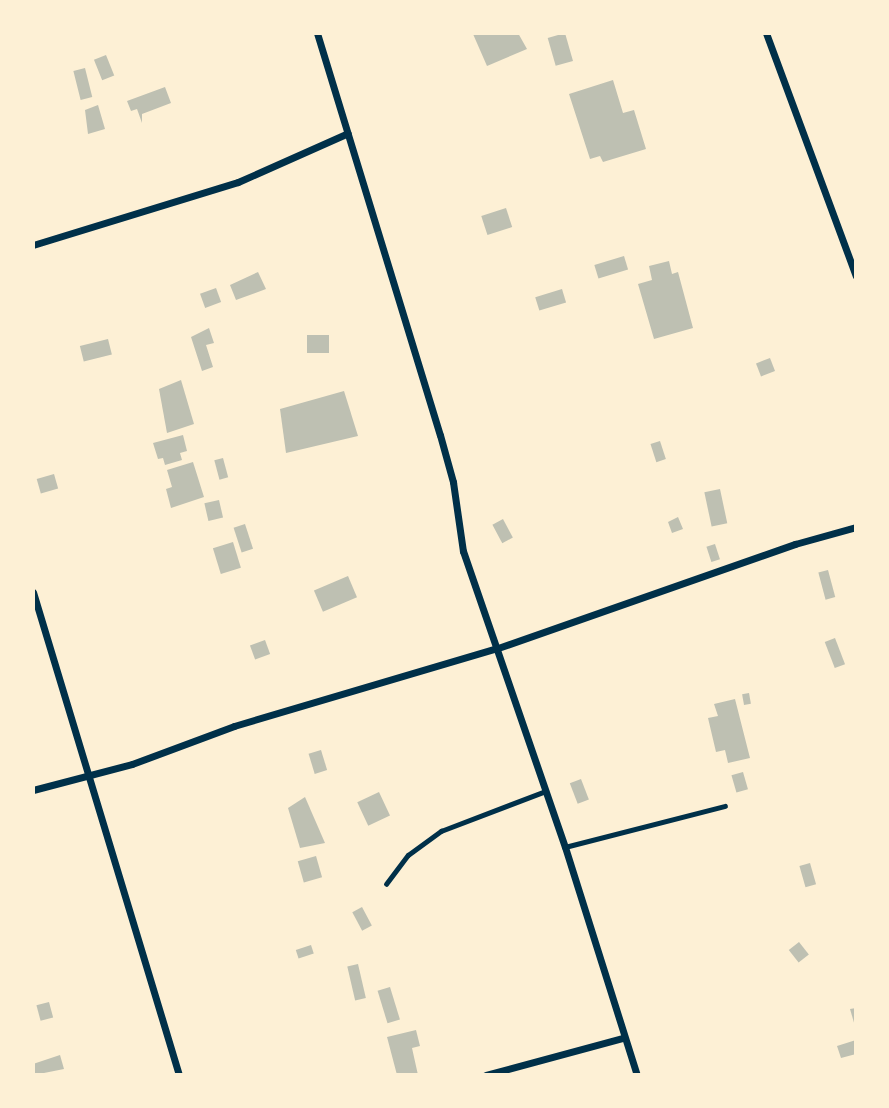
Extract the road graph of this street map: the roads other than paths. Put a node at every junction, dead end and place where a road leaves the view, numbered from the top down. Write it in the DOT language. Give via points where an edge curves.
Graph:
graph roads {
  1 [pos="317,33"];
  2 [pos="766,33"];
  3 [pos="348,132"];
  4 [pos="33,245"];
  5 [pos="856,276"];
  6 [pos="856,527"];
  7 [pos="33,592"];
  8 [pos="498,648"];
  9 [pos="91,772"];
  10 [pos="33,790"];
  11 [pos="546,791"];
  12 [pos="725,806"];
  13 [pos="565,847"];
  14 [pos="386,884"];
  15 [pos="622,1038"];
  16 [pos="179,1075"];
  17 [pos="486,1075"];
  18 [pos="636,1075"];
  1 -- 3 [label="street"];
  2 -- 5 [label="street"];
  3 -- 4 [label="street" via="238,182"];
  3 -- 8 [label="street" via="444,447 463,551"];
  6 -- 8 [label="street"];
  7 -- 9 [label="street"];
  8 -- 9 [label="street" via="234,726 132,764"];
  8 -- 11 [label="street"];
  9 -- 10 [label="street"];
  9 -- 16 [label="street"];
  11 -- 13 [label="street"];
  11 -- 14 [label="lane" via="441,831 408,855"];
  12 -- 13 [label="lane"];
  13 -- 15 [label="street"];
  15 -- 17 [label="street"];
  15 -- 18 [label="street"];
}
